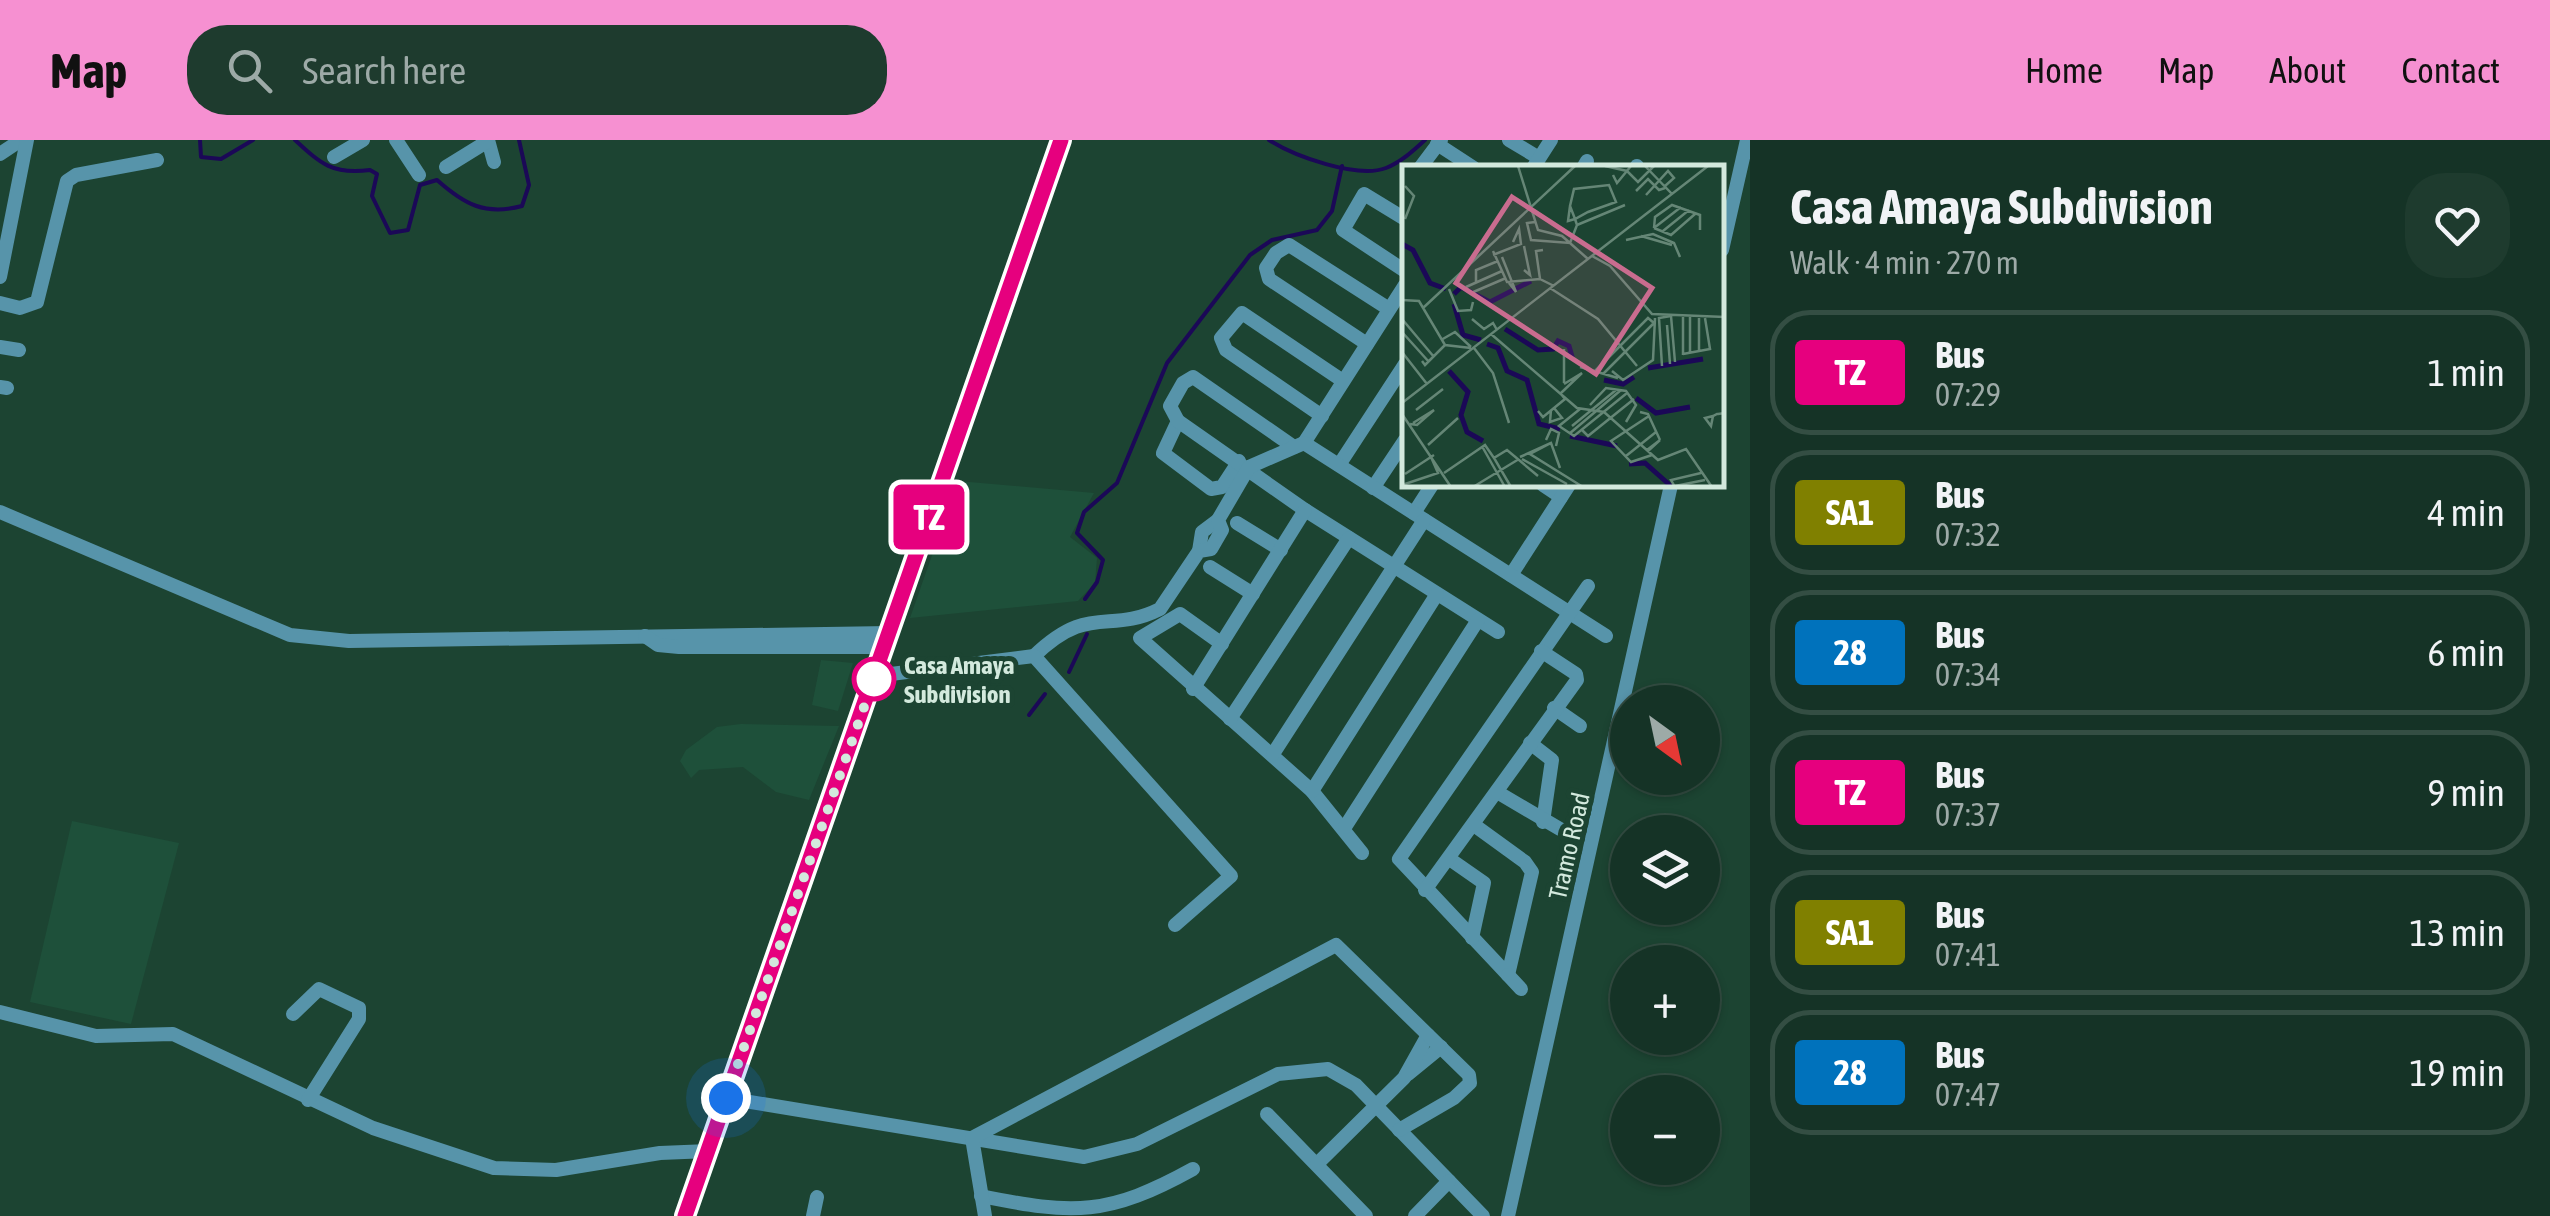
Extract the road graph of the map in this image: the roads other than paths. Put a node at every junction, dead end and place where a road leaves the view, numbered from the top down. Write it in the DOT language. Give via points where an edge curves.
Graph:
graph roads {
  1 [pos="24,140"];
  2 [pos="363,140"];
  3 [pos="1061,140"];
  4 [pos="1509,140"];
  5 [pos="1551,140"];
  6 [pos="1747,140"];
  7 [pos="488,141"];
  8 [pos="403,142"];
  9 [pos="1439,142"];
  10 [pos="0,154"];
  11 [pos="334,157"];
  12 [pos="157,160"];
  13 [pos="494,162"];
  14 [pos="1536,163"];
  15 [pos="1422,165"];
  16 [pos="1470,165"];
  17 [pos="446,166"];
  18 [pos="419,175"];
  19 [pos="1402,217"];
  20 [pos="1725,237"];
  21 [pos="1402,269"];
  22 [pos="0,276"];
  23 [pos="1402,290"];
  24 [pos="0,302"];
  25 [pos="1390,309"];
  26 [pos="1367,344"];
  27 [pos="0,347"];
  28 [pos="20,350"];
  29 [pos="1402,369"];
  30 [pos="1344,381"];
  31 [pos="1322,416"];
  32 [pos="1178,421"];
  33 [pos="1299,445"];
  34 [pos="1402,445"];
  35 [pos="1244,464"];
  36 [pos="1338,466"];
  37 [pos="1374,488"];
  38 [pos="1431,488"];
  39 [pos="1670,488"];
  40 [pos="1565,491"];
  41 [pos="1305,510"];
  42 [pos="0,512"];
  43 [pos="1419,517"];
  44 [pos="1237,523"];
  45 [pos="1349,538"];
  46 [pos="1280,550"];
  47 [pos="1210,567"];
  48 [pos="1395,567"];
  49 [pos="1510,575"];
  50 [pos="1588,586"];
  51 [pos="1254,594"];
  52 [pos="1437,594"];
  53 [pos="1568,612"];
  54 [pos="1478,620"];
  55 [pos="1498,632"];
  56 [pos="1606,636"];
  57 [pos="887,640"];
  58 [pos="1222,644"];
  59 [pos="1542,651"];
  60 [pos="1034,656"];
  61 [pos="875,676"];
  62 [pos="1193,688"];
  63 [pos="1554,708"];
  64 [pos="1230,719"];
  65 [pos="1580,726"];
  66 [pos="1530,743"];
  67 [pos="1274,754"];
  68 [pos="1312,791"];
  69 [pos="1496,792"];
  70 [pos="1543,822"];
  71 [pos="1474,825"];
  72 [pos="1345,827"];
  73 [pos="1560,829"];
  74 [pos="1362,853"];
  75 [pos="1451,860"];
  76 [pos="1425,890"];
  77 [pos="1175,925"];
  78 [pos="1472,938"];
  79 [pos="1508,975"];
  80 [pos="1521,989"];
  81 [pos="0,1012"];
  82 [pos="293,1014"];
  83 [pos="1428,1034"];
  84 [pos="1441,1048"];
  85 [pos="1404,1078"];
  86 [pos="726,1098"];
  87 [pos="308,1100"];
  88 [pos="1376,1104"];
  89 [pos="1267,1114"];
  90 [pos="1399,1130"];
  91 [pos="972,1138"];
  92 [pos="708,1151"];
  93 [pos="1316,1164"];
  94 [pos="1193,1169"];
  95 [pos="1450,1181"];
  96 [pos="981,1196"];
  97 [pos="818,1197"];
  98 [pos="1113,1211"];
  99 [pos="685,1216"];
  100 [pos="813,1216"];
  101 [pos="985,1216"];
  102 [pos="1366,1216"];
  103 [pos="1415,1216"];
  104 [pos="1483,1216"];
  105 [pos="1508,1216"];
  1 -- 10 [label="street"];
  1 -- 22 [label="street"];
  2 -- 11 [label="street"];
  3 -- 57 [label="main road"];
  4 -- 14 [label="street"];
  5 -- 14 [label="street"];
  6 -- 20 [label="street"];
  7 -- 13 [label="street"];
  7 -- 17 [label="street"];
  8 -- 18 [label="street"];
  9 -- 15 [label="street"];
  9 -- 16 [label="street"];
  12 -- 24 [label="street" via="67,181 37,302 20,308"];
  19 -- 21 [label="street" via="1364,194 1344,230"];
  23 -- 25 [label="street"];
  25 -- 26 [label="street"];
  25 -- 26 [label="street" via="1289,245 1276,252 1266,268 1269,280"];
  26 -- 30 [label="street"];
  27 -- 28 [label="street"];
  29 -- 36 [label="street"];
  30 -- 31 [label="street"];
  30 -- 31 [label="street" via="1242,314 1220,338 1226,350"];
  31 -- 33 [label="street"];
  32 -- 33 [label="street" via="1170,406 1193,377"];
  32 -- 35 [label="street"];
  32 -- 35 [label="street" via="1163,453 1212,490"];
  33 -- 35 [label="street"];
  33 -- 36 [label="street"];
  34 -- 37 [label="street"];
  35 -- 41 [label="street"];
  35 -- 60 [label="street" via="1218,520 1218,540 1199,551 1158,611 1082,622"];
  36 -- 37 [label="street"];
  37 -- 43 [label="street"];
  38 -- 43 [label="street"];
  39 -- 105 [label="street, Tramo Road"];
  40 -- 49 [label="street"];
  41 -- 45 [label="street"];
  41 -- 46 [label="street"];
  42 -- 57 [label="street" via="290,635 350,641 646,636 679,647"];
  43 -- 48 [label="street"];
  43 -- 49 [label="street"];
  44 -- 46 [label="street"];
  45 -- 48 [label="street"];
  45 -- 64 [label="street"];
  46 -- 51 [label="street"];
  47 -- 51 [label="street"];
  48 -- 52 [label="street"];
  48 -- 67 [label="street"];
  49 -- 53 [label="street"];
  50 -- 53 [label="street"];
  51 -- 58 [label="street"];
  52 -- 54 [label="street"];
  52 -- 68 [label="street"];
  53 -- 56 [label="street"];
  53 -- 59 [label="street"];
  54 -- 55 [label="street"];
  54 -- 72 [label="street"];
  57 -- 61 [label="main road"];
  58 -- 62 [label="street"];
  58 -- 62 [label="street" via="1180,614 1140,638"];
  59 -- 63 [label="street" via="1577,675"];
  59 -- 76 [label="street" via="1399,859"];
  60 -- 61 [label="street"];
  60 -- 77 [label="street" via="1230,876"];
  61 -- 86 [label="main road"];
  62 -- 64 [label="street"];
  63 -- 65 [label="street"];
  63 -- 66 [label="street"];
  64 -- 67 [label="street"];
  66 -- 69 [label="street"];
  66 -- 70 [label="street" via="1552,760"];
  67 -- 68 [label="street"];
  68 -- 72 [label="street"];
  69 -- 70 [label="street"];
  69 -- 71 [label="street"];
  70 -- 73 [label="street"];
  71 -- 75 [label="street"];
  71 -- 79 [label="street" via="1532,872"];
  72 -- 74 [label="street"];
  75 -- 76 [label="street"];
  75 -- 78 [label="street" via="1484,883"];
  76 -- 78 [label="street"];
  78 -- 79 [label="street"];
  79 -- 80 [label="street"];
  81 -- 87 [label="street" via="96,1036 173,1034"];
  82 -- 87 [label="street" via="319,989 359,1008"];
  83 -- 84 [label="street"];
  83 -- 85 [label="street"];
  83 -- 91 [label="street" via="1336,946"];
  84 -- 85 [label="street"];
  84 -- 90 [label="street" via="1470,1083"];
  85 -- 88 [label="street"];
  86 -- 91 [label="street"];
  86 -- 92 [label="main road"];
  87 -- 92 [label="street" via="494,1168 556,1170"];
  88 -- 90 [label="street"];
  88 -- 91 [label="street" via="1342,1075 1308,1068 1248,1086 1111,1152 1054,1154"];
  88 -- 93 [label="street"];
  89 -- 93 [label="street"];
  90 -- 95 [label="street"];
  91 -- 96 [label="street"];
  92 -- 99 [label="main road"];
  93 -- 102 [label="street"];
  94 -- 98 [label="street"];
  95 -- 103 [label="street"];
  95 -- 104 [label="street"];
  96 -- 98 [label="street" via="1045,1209"];
  96 -- 101 [label="street"];
  97 -- 100 [label="street"];
}
